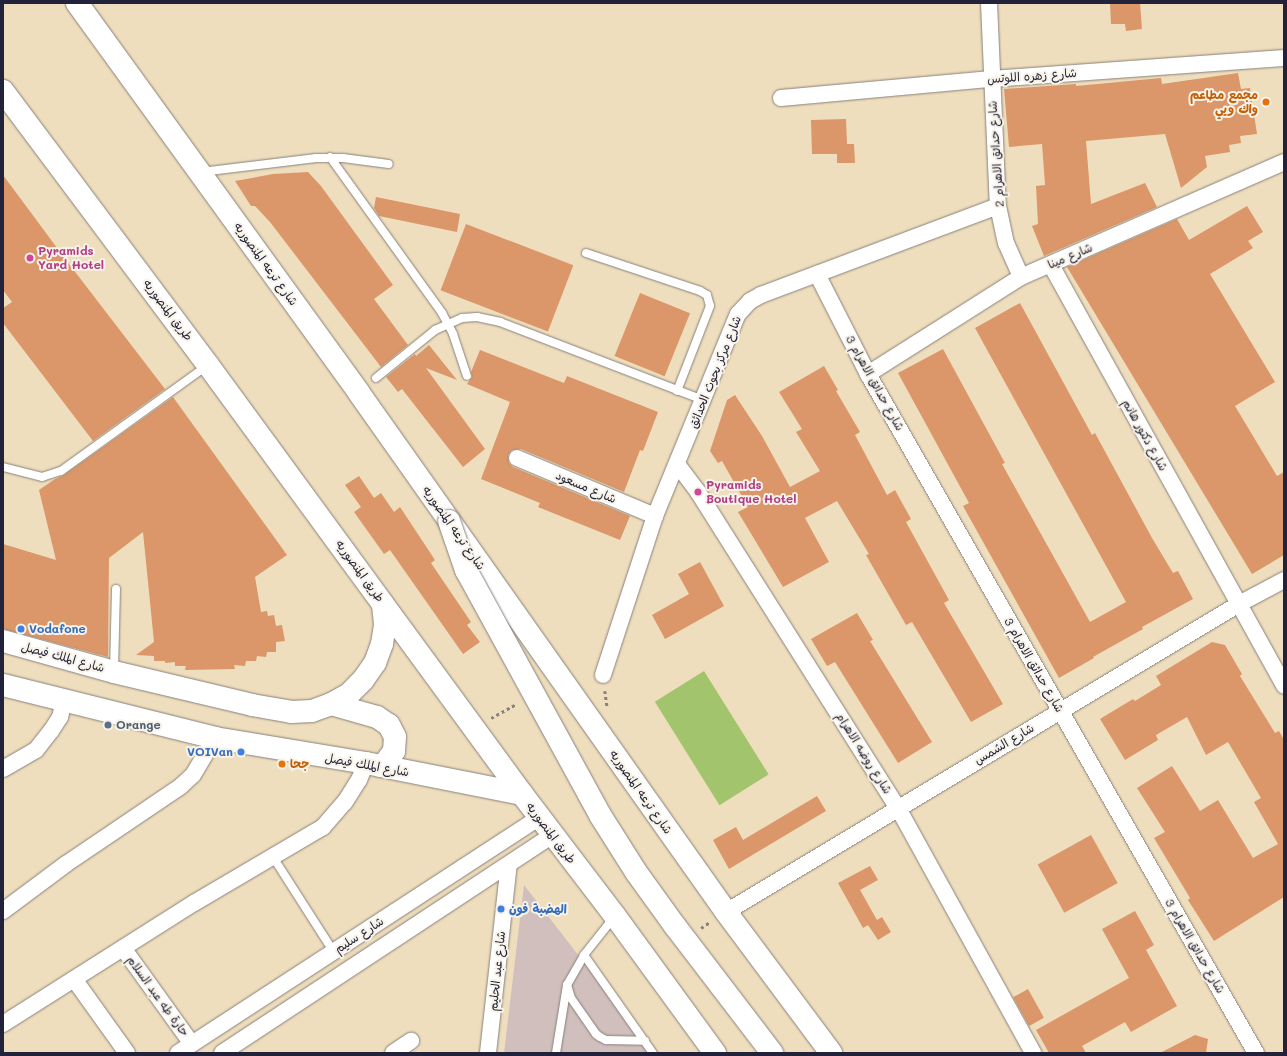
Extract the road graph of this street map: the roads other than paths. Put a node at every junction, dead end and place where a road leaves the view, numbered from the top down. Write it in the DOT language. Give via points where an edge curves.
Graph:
graph roads {
  1 [pos="77,3"];
  2 [pos="989,3"];
  3 [pos="1284,58"];
  4 [pos="991,79"];
  5 [pos="3,91"];
  6 [pos="781,98"];
  7 [pos="330,157"];
  8 [pos="1284,162"];
  9 [pos="389,164"];
  10 [pos="199,172"];
  11 [pos="998,206"];
  12 [pos="586,253"];
  13 [pos="1051,265"];
  14 [pos="818,274"];
  15 [pos="1022,276"];
  16 [pos="447,323"];
  17 [pos="208,364"];
  18 [pos="868,374"];
  19 [pos="468,376"];
  20 [pos="376,378"];
  21 [pos="678,391"];
  22 [pos="702,400"];
  23 [pos="518,458"];
  24 [pos="677,464"];
  25 [pos="3,467"];
  26 [pos="655,516"];
  27 [pos="449,521"];
  28 [pos="1284,580"];
  29 [pos="116,589"];
  30 [pos="383,604"];
  31 [pos="1239,604"];
  32 [pos="3,641"];
  33 [pos="114,672"];
  34 [pos="603,675"];
  35 [pos="3,685"];
  36 [pos="1284,686"];
  37 [pos="64,701"];
  38 [pos="331,704"];
  39 [pos="1060,711"];
  40 [pos="215,738"];
  41 [pos="373,764"];
  42 [pos="3,769"];
  43 [pos="522,794"];
  44 [pos="898,808"];
  45 [pos="540,817"];
  46 [pos="553,835"];
  47 [pos="273,857"];
  48 [pos="509,864"];
  49 [pos="3,911"];
  50 [pos="726,912"];
  51 [pos="615,916"];
  52 [pos="123,948"];
  53 [pos="333,951"];
  54 [pos="584,955"];
  55 [pos="74,979"];
  56 [pos="568,985"];
  57 [pos="3,1024"];
  58 [pos="410,1041"];
  59 [pos="645,1041"];
  60 [pos="192,1044"];
  61 [pos="237,1048"];
  62 [pos="127,1053"];
  63 [pos="178,1053"];
  64 [pos="222,1053"];
  65 [pos="393,1053"];
  66 [pos="488,1053"];
  67 [pos="556,1053"];
  68 [pos="654,1053"];
  69 [pos="715,1053"];
  70 [pos="772,1053"];
  71 [pos="831,1053"];
  72 [pos="1033,1053"];
  73 [pos="1256,1053"];
  1 -- 10 [label="main road, شارع ترعه المنصوريه"];
  2 -- 4 [label="street, شارع حدائق الاهرام 2"];
  3 -- 4 [label="street, شارع زهره اللوتس"];
  4 -- 6 [label="street, شارع زهره اللوتس"];
  4 -- 11 [label="street, شارع حدائق الاهرام 2"];
  5 -- 17 [label="main road, طريق المنصوريه"];
  7 -- 9 [label="lane"];
  7 -- 10 [label="lane" via="303,158"];
  7 -- 16 [label="lane"];
  8 -- 13 [label="street, شارع مينا"];
  10 -- 27 [label="main road, شارع ترعه المنصوريه"];
  11 -- 14 [label="street, شارع مركز بحوث الحدائق"];
  11 -- 15 [label="street, شارع حدائق الاهرام 2" via="1006,242"];
  12 -- 21 [label="lane" via="707,295 710,306"];
  13 -- 15 [label="street, شارع مينا"];
  13 -- 31 [label="street, شارع دكتور هانم"];
  14 -- 18 [label="street, شارع حدائق الاهرام 3"];
  14 -- 22 [label="street, شارع مركز بحوث الحدائق" via="761,295 750,301 738,314"];
  15 -- 18 [label="street, شارع مينا"];
  16 -- 19 [label="lane"];
  16 -- 20 [label="lane"];
  16 -- 21 [label="lane" via="476,317 500,322"];
  17 -- 25 [label="lane" via="61,471 42,476"];
  17 -- 30 [label="main road, طريق المنصوريه"];
  18 -- 39 [label="street, شارع حدائق الاهرام 3"];
  21 -- 22 [label="lane"];
  22 -- 24 [label="street, شارع مركز بحوث الحدائق"];
  23 -- 26 [label="street, شارع مسعود"];
  24 -- 26 [label="street, شارع مركز بحوث الحدائق"];
  24 -- 44 [label="street, شارع روضه الاهرام" via="698,492"];
  26 -- 34 [label="street, شارع مركز بحوث الحدائق"];
  27 -- 50 [label="main road, شارع ترعه المنصوريه"];
  27 -- 70 [label="main road, bridge" via="466,570 600,815 662,908"];
  28 -- 31 [label="street, شارع الشمس"];
  29 -- 33 [label="lane"];
  30 -- 38 [label="main road, شارع الملك فيصل" via="385,624 382,644 375,663 349,694"];
  30 -- 43 [label="main road, طريق المنصوريه"];
  31 -- 36 [label="street, شارع دكتور هانم"];
  31 -- 39 [label="street, شارع الشمس"];
  32 -- 33 [label="main road, شارع الملك فيصل"];
  33 -- 38 [label="main road, شارع الملك فيصل" via="291,712 312,711"];
  35 -- 37 [label="main road, شارع الملك فيصل"];
  37 -- 40 [label="main road, شارع الملك فيصل"];
  37 -- 42 [label="street" via="60,718 52,732 36,750"];
  38 -- 41 [label="main road" via="377,717 389,725 395,737 394,751 391,757"];
  39 -- 44 [label="street, شارع الشمس"];
  39 -- 73 [label="street, شارع حدائق الاهرام 3"];
  40 -- 41 [label="main road, شارع الملك فيصل"];
  40 -- 49 [label="street" via="193,775 181,786 66,864"];
  41 -- 43 [label="main road, شارع الملك فيصل"];
  41 -- 47 [label="street" via="323,827"];
  43 -- 45 [label="main road, طريق المنصوريه"];
  44 -- 50 [label="street, شارع الشمس"];
  44 -- 72 [label="street, شارع روضه الاهرام"];
  45 -- 46 [label="main road, طريق المنصوريه"];
  45 -- 53 [label="street, شارع سليم"];
  46 -- 48 [label="street, شارع سليم"];
  46 -- 51 [label="main road, طريق المنصوريه"];
  47 -- 52 [label="street"];
  47 -- 53 [label="lane"];
  48 -- 61 [label="street, شارع سليم"];
  48 -- 66 [label="street, شارع عبد الحليم"];
  50 -- 71 [label="main road, شارع ترعه المنصوريه"];
  51 -- 54 [label="lane"];
  51 -- 69 [label="main road, طريق المنصوريه"];
  52 -- 55 [label="street"];
  52 -- 60 [label="street, حارة طه عبد السلام"];
  53 -- 60 [label="street, شارع سليم"];
  54 -- 56 [label="lane"];
  54 -- 59 [label="lane"];
  55 -- 57 [label="street"];
  55 -- 62 [label="street"];
  56 -- 59 [label="lane" via="571,998 596,1034 606,1040"];
  56 -- 67 [label="lane"];
  58 -- 65 [label="street"];
  59 -- 68 [label="lane"];
  60 -- 63 [label="street, شارع سليم"];
  61 -- 64 [label="street, شارع سليم"];
}
